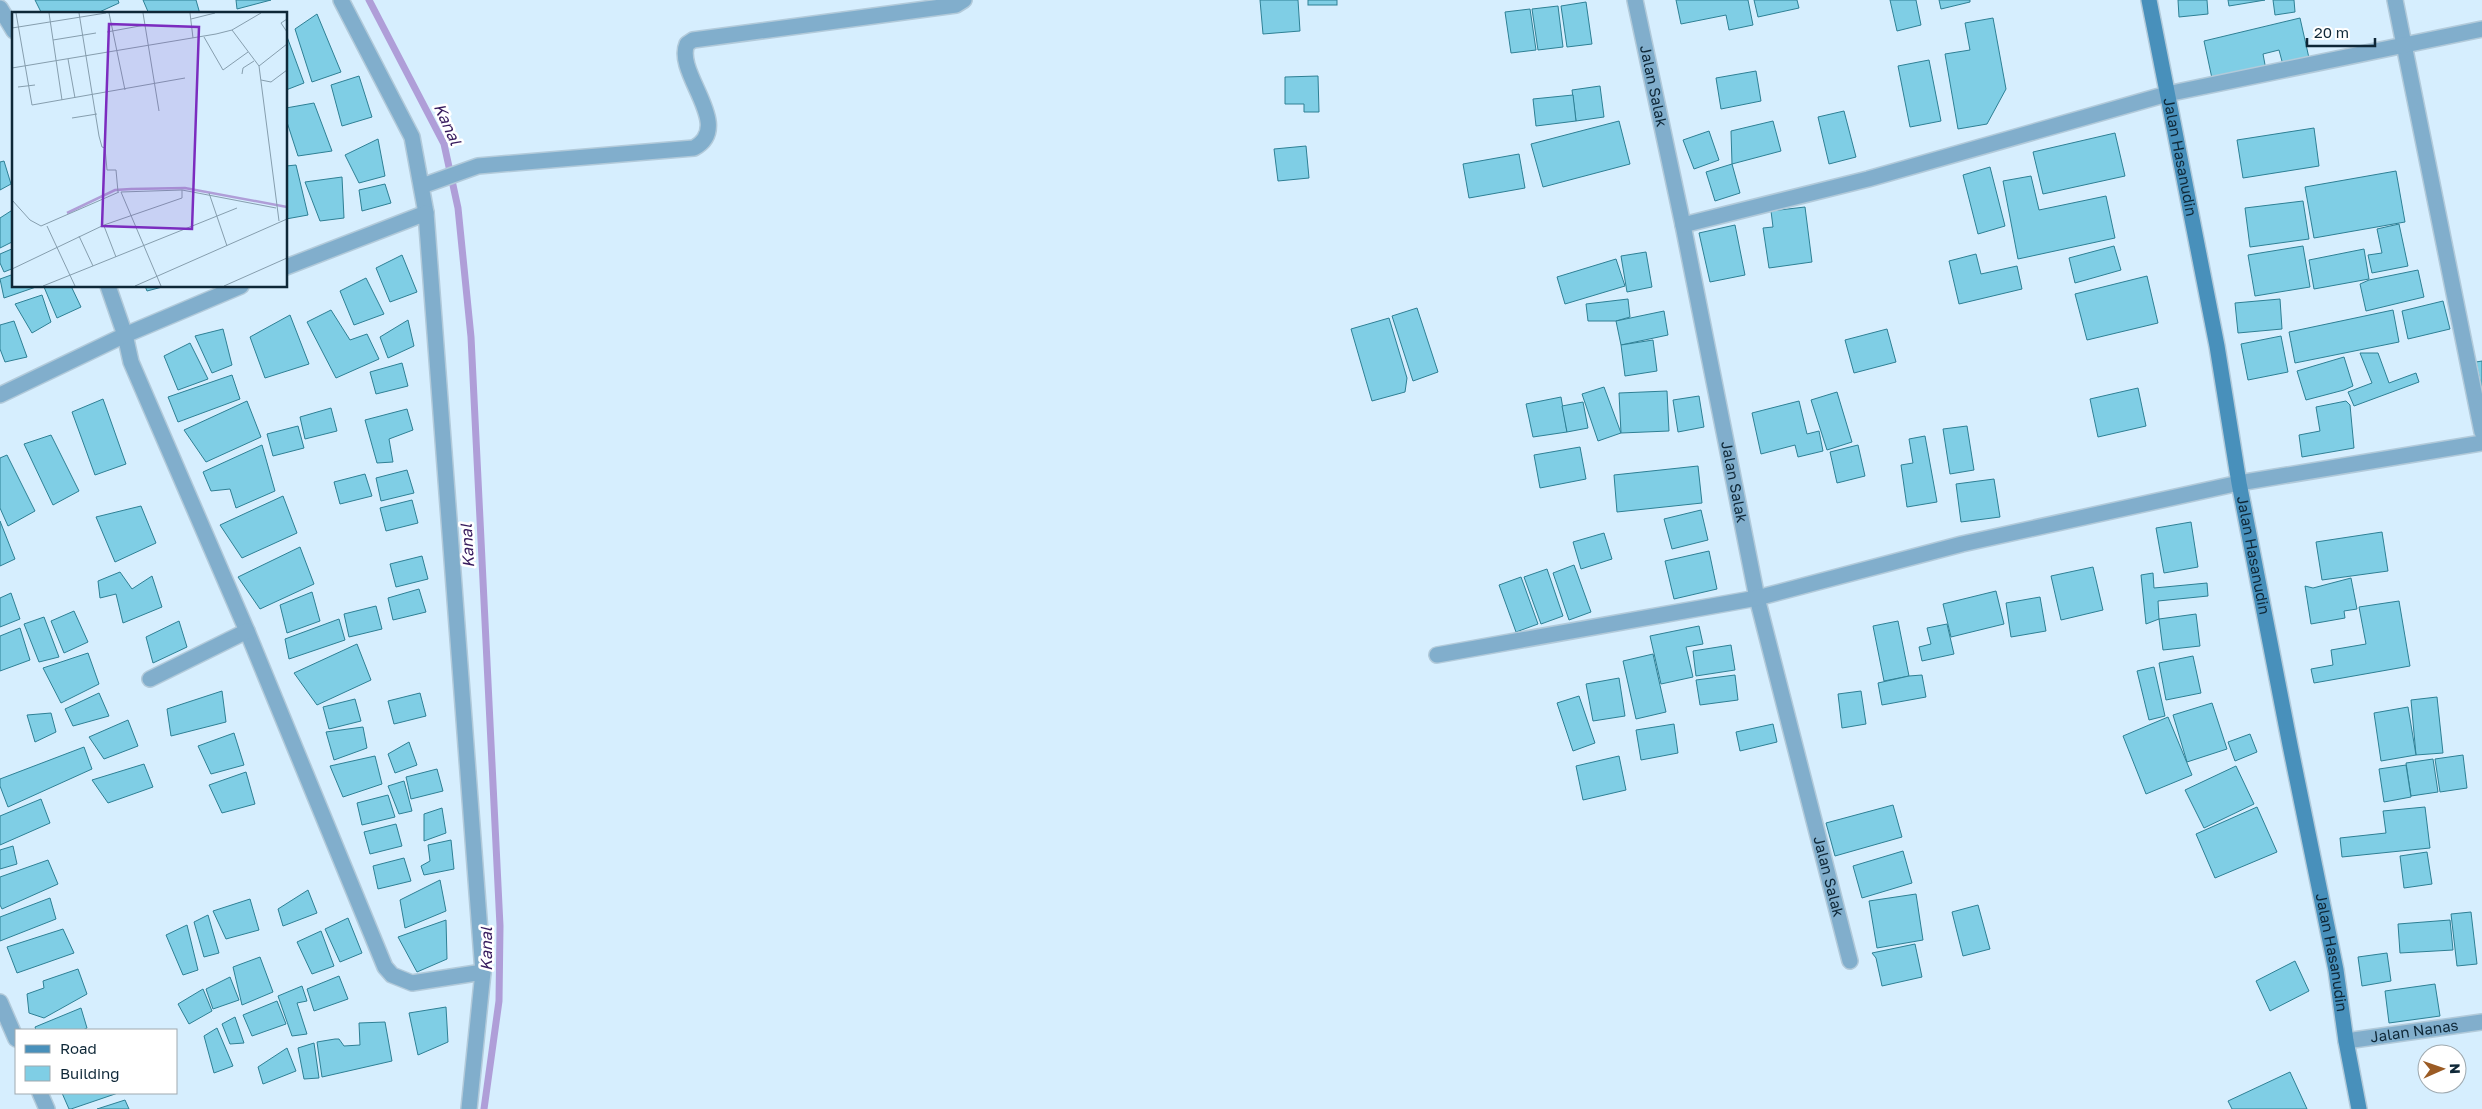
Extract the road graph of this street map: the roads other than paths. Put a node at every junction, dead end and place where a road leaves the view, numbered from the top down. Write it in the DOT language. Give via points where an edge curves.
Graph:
graph roads {
  1 [pos="341,0"];
  2 [pos="964,0"];
  3 [pos="1635,0"];
  4 [pos="2150,0"];
  5 [pos="2396,0"];
  6 [pos="0,8"];
  7 [pos="2482,29"];
  8 [pos="8,30"];
  9 [pos="2403,44"];
  10 [pos="2167,94"];
  11 [pos="426,185"];
  12 [pos="426,213"];
  13 [pos="1683,225"];
  14 [pos="288,266"];
  15 [pos="109,288"];
  16 [pos="236,288"];
  17 [pos="125,336"];
  18 [pos="0,395"];
  19 [pos="2482,432"];
  20 [pos="2482,443"];
  21 [pos="2239,484"];
  22 [pos="1757,598"];
  23 [pos="247,631"];
  24 [pos="1437,655"];
  25 [pos="150,679"];
  26 [pos="1850,961"];
  27 [pos="483,972"];
  28 [pos="0,1002"];
  29 [pos="2482,1022"];
  30 [pos="15,1037"];
  31 [pos="2346,1041"];
  32 [pos="40,1094"];
  33 [pos="47,1109"];
  34 [pos="469,1109"];
  35 [pos="2360,1109"];
  1 -- 11 [label="street" via="404,119"];
  2 -- 11 [label="street" via="956,5 693,40 687,44 685,56 708,120 708,135 702,144 694,148 478,166"];
  3 -- 13 [label="street, Jalan Salak"];
  4 -- 10 [label="main road, Jalan Hasanudin"];
  5 -- 9 [label="street"];
  6 -- 8 [label="street"];
  7 -- 9 [label="street"];
  9 -- 10 [label="street"];
  9 -- 19 [label="street"];
  10 -- 13 [label="street" via="1868,179"];
  10 -- 21 [label="main road, Jalan Hasanudin" via="2217,346"];
  11 -- 12 [label="street"];
  12 -- 14 [label="street"];
  12 -- 27 [label="street"];
  13 -- 22 [label="street, Jalan Salak"];
  15 -- 17 [label="street"];
  16 -- 17 [label="street"];
  17 -- 18 [label="street"];
  17 -- 23 [label="street" via="131,362"];
  20 -- 21 [label="street"];
  21 -- 22 [label="street" via="1962,544"];
  21 -- 31 [label="main road, Jalan Hasanudin" via="2336,970"];
  22 -- 24 [label="street"];
  22 -- 26 [label="street, Jalan Salak"];
  23 -- 25 [label="street"];
  23 -- 27 [label="street" via="385,967 392,975 412,983"];
  27 -- 34 [label="street"];
  28 -- 30 [label="street"];
  29 -- 31 [label="street, Jalan Nanas"];
  31 -- 35 [label="main road, Jalan Hasanudin"];
  32 -- 33 [label="street"];
}
